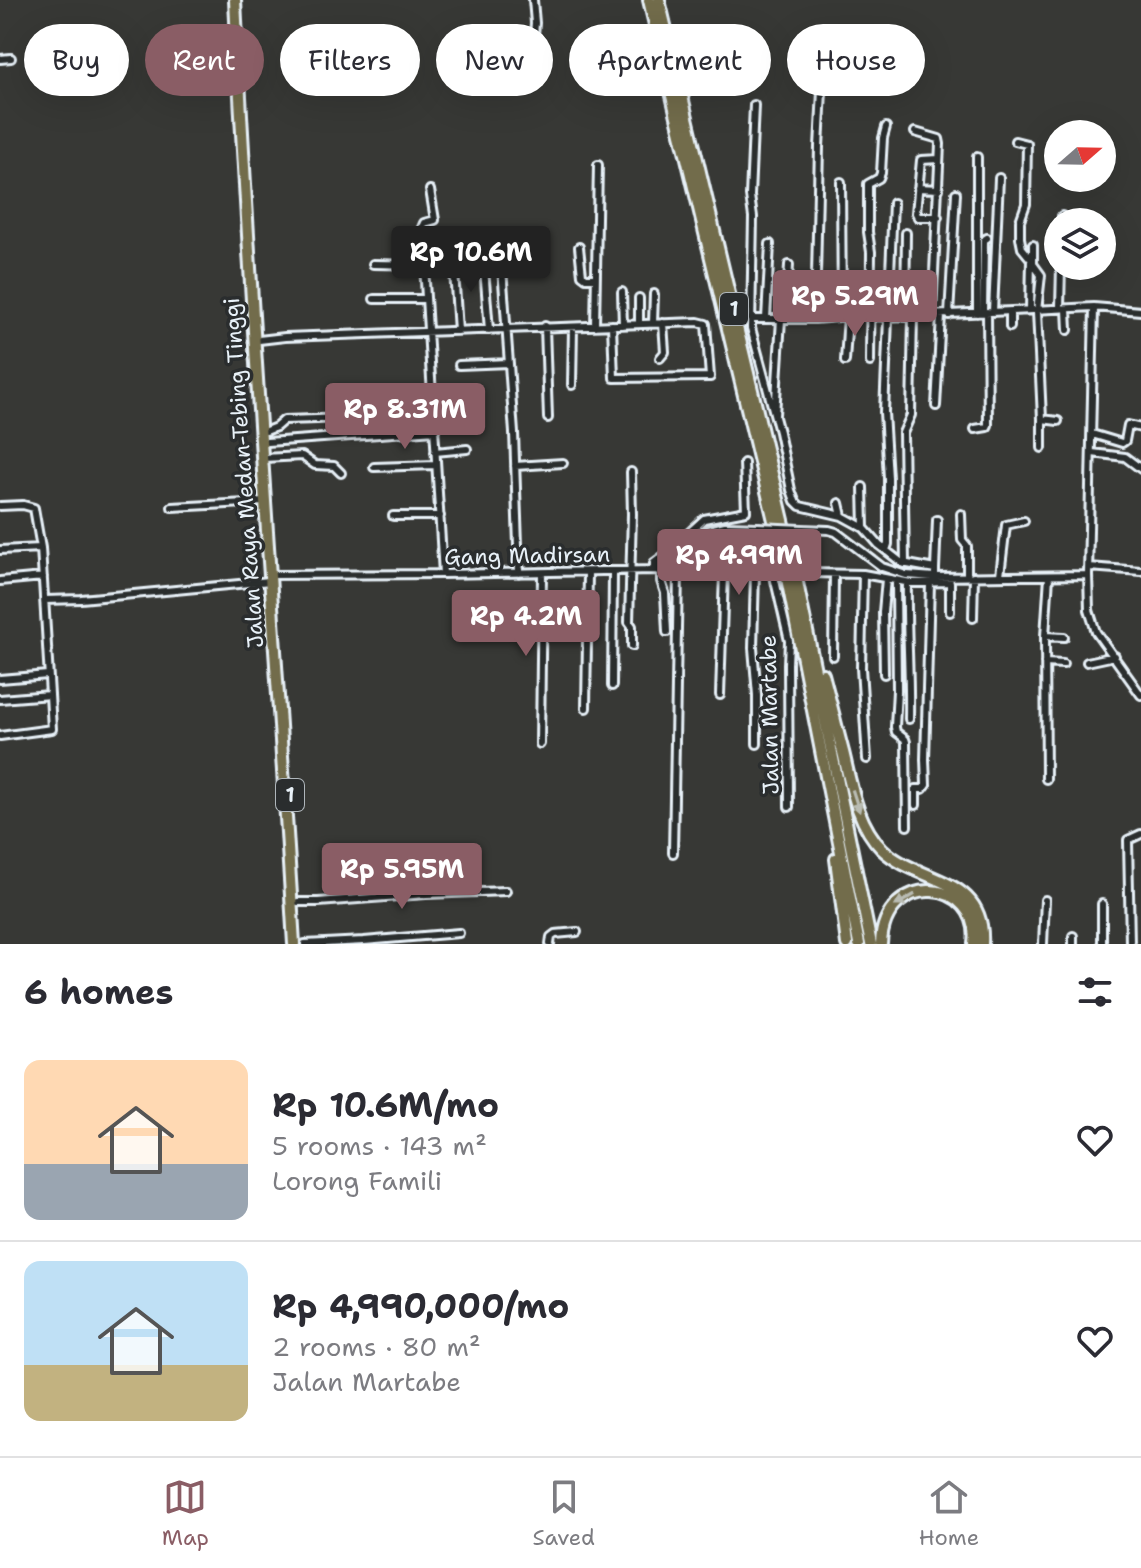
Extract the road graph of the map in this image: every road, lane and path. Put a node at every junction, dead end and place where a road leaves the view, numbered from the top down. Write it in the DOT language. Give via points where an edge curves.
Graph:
graph roads {
  1 [pos="238,0"];
  2 [pos="533,0"];
  3 [pos="649,0"];
  4 [pos="659,0"];
  5 [pos="238,24"];
  6 [pos="534,24"];
  7 [pos="11,58"];
  8 [pos="0,59"];
  9 [pos="240,96"];
  10 [pos="822,96"];
  11 [pos="754,105"];
  12 [pos="886,127"];
  13 [pos="915,132"];
  14 [pos="1015,141"];
  15 [pos="977,157"];
  16 [pos="939,159"];
  17 [pos="598,165"];
  18 [pos="999,178"];
  19 [pos="841,182"];
  20 [pos="918,188"];
  21 [pos="939,189"];
  22 [pos="430,190"];
  23 [pos="956,193"];
  24 [pos="893,203"];
  25 [pos="938,217"];
  26 [pos="906,233"];
  27 [pos="987,238"];
  28 [pos="770,244"];
  29 [pos="1033,245"];
  30 [pos="579,247"];
  31 [pos="501,254"];
  32 [pos="453,255"];
  33 [pos="483,256"];
  34 [pos="373,264"];
  35 [pos="424,265"];
  36 [pos="789,265"];
  37 [pos="595,278"];
  38 [pos="1062,280"];
  39 [pos="622,292"];
  40 [pos="654,294"];
  41 [pos="639,298"];
  42 [pos="374,299"];
  43 [pos="426,299"];
  44 [pos="1094,307"];
  45 [pos="1064,309"];
  46 [pos="1034,310"];
  47 [pos="1141,311"];
  48 [pos="985,312"];
  49 [pos="1010,312"];
  50 [pos="932,315"];
  51 [pos="941,315"];
  52 [pos="949,315"];
  53 [pos="845,316"];
  54 [pos="871,316"];
  55 [pos="909,316"];
  56 [pos="887,317"];
  57 [pos="750,319"];
  58 [pos="766,319"];
  59 [pos="784,319"];
  60 [pos="815,319"];
  61 [pos="653,323"];
  62 [pos="663,323"];
  63 [pos="639,324"];
  64 [pos="612,325"];
  65 [pos="623,325"];
  66 [pos="545,326"];
  67 [pos="595,326"];
  68 [pos="573,327"];
  69 [pos="1010,327"];
  70 [pos="507,329"];
  71 [pos="489,330"];
  72 [pos="1068,330"];
  73 [pos="458,331"];
  74 [pos="428,332"];
  75 [pos="259,340"];
  76 [pos="660,358"];
  77 [pos="845,361"];
  78 [pos="870,362"];
  79 [pos="509,363"];
  80 [pos="459,365"];
  81 [pos="572,385"];
  82 [pos="936,406"];
  83 [pos="548,418"];
  84 [pos="775,418"];
  85 [pos="1042,419"];
  86 [pos="1058,421"];
  87 [pos="1141,428"];
  88 [pos="975,429"];
  89 [pos="435,430"];
  90 [pos="1092,434"];
  91 [pos="364,435"];
  92 [pos="266,436"];
  93 [pos="1042,448"];
  94 [pos="467,449"];
  95 [pos="435,452"];
  96 [pos="1092,453"];
  97 [pos="265,458"];
  98 [pos="563,463"];
  99 [pos="744,463"];
  100 [pos="436,465"];
  101 [pos="515,466"];
  102 [pos="374,467"];
  103 [pos="1141,469"];
  104 [pos="631,472"];
  105 [pos="341,473"];
  106 [pos="863,487"];
  107 [pos="265,502"];
  108 [pos="839,503"];
  109 [pos="0,506"];
  110 [pos="172,507"];
  111 [pos="961,514"];
  112 [pos="393,516"];
  113 [pos="440,516"];
  114 [pos="842,516"];
  115 [pos="937,520"];
  116 [pos="1024,521"];
  117 [pos="864,528"];
  118 [pos="41,548"];
  119 [pos="0,550"];
  120 [pos="886,550"];
  121 [pos="905,564"];
  122 [pos="658,571"];
  123 [pos="1088,571"];
  124 [pos="1141,571"];
  125 [pos="588,572"];
  126 [pos="613,572"];
  127 [pos="630,572"];
  128 [pos="755,572"];
  129 [pos="519,573"];
  130 [pos="542,573"];
  131 [pos="678,573"];
  132 [pos="724,573"];
  133 [pos="807,573"];
  134 [pos="443,574"];
  135 [pos="834,574"];
  136 [pos="863,574"];
  137 [pos="1000,575"];
  138 [pos="933,576"];
  139 [pos="970,576"];
  140 [pos="1049,576"];
  141 [pos="43,577"];
  142 [pos="271,577"];
  143 [pos="886,579"];
  144 [pos="950,579"];
  145 [pos="0,581"];
  146 [pos="896,581"];
  147 [pos="907,583"];
  148 [pos="45,600"];
  149 [pos="950,612"];
  150 [pos="973,618"];
  151 [pos="805,619"];
  152 [pos="667,632"];
  153 [pos="1045,636"];
  154 [pos="1064,637"];
  155 [pos="632,646"];
  156 [pos="833,656"];
  157 [pos="1115,656"];
  158 [pos="1087,662"];
  159 [pos="1045,663"];
  160 [pos="1063,664"];
  161 [pos="884,674"];
  162 [pos="48,675"];
  163 [pos="0,679"];
  164 [pos="612,686"];
  165 [pos="50,695"];
  166 [pos="720,695"];
  167 [pos="1141,695"];
  168 [pos="0,699"];
  169 [pos="586,708"];
  170 [pos="909,719"];
  171 [pos="0,736"];
  172 [pos="540,744"];
  173 [pos="757,744"];
  174 [pos="867,759"];
  175 [pos="1046,779"];
  176 [pos="831,805"];
  177 [pos="916,805"];
  178 [pos="789,807"];
  179 [pos="907,826"];
  180 [pos="1141,834"];
  181 [pos="673,853"];
  182 [pos="506,891"];
  183 [pos="1045,900"];
  184 [pos="298,902"];
  185 [pos="1102,904"];
  186 [pos="577,932"];
  187 [pos="459,933"];
  188 [pos="300,944"];
  189 [pos="550,944"];
  190 [pos="847,944"];
  191 [pos="859,944"];
  192 [pos="871,944"];
  193 [pos="881,944"];
  194 [pos="974,944"];
  195 [pos="982,944"];
  196 [pos="1043,944"];
  197 [pos="1102,944"];
  198 [pos="1130,944"];
  1 -- 5 [label="highway, Jalan Raya Medan-Tebing Tinggi / 1"];
  1 -- 75 [label="highway, Jalan Raya Medan-Tebing Tinggi / 1"];
  2 -- 6 [label="street"];
  3 -- 176 [label="highway, 1" via="783,558"];
  4 -- 151 [label="highway, 1"];
  7 -- 8 [label="street"];
  9 -- 97 [label="highway, Jalan Raya Medan-Tebing Tinggi / 1"];
  10 -- 60 [label="street"];
  11 -- 57 [label="street"];
  12 -- 54 [label="street" via="881,173 868,184"];
  13 -- 16 [label="street" via="939,139"];
  14 -- 46 [label="street" via="1027,144 1020,238 1031,259"];
  15 -- 48 [label="street"];
  16 -- 20 [label="street" via="921,160"];
  16 -- 21 [label="street"];
  17 -- 37 [label="street"];
  18 -- 48 [label="street"];
  19 -- 53 [label="street"];
  20 -- 21 [label="street"];
  20 -- 25 [label="street" via="916,216"];
  21 -- 25 [label="street"];
  22 -- 35 [label="street" via="435,220 421,228"];
  23 -- 52 [label="street"];
  24 -- 56 [label="street"];
  25 -- 50 [label="street"];
  26 -- 55 [label="street"];
  27 -- 48 [label="street"];
  28 -- 58 [label="street"];
  29 -- 46 [label="street" via="1033,264 1041,275"];
  30 -- 37 [label="street" via="583,277"];
  31 -- 70 [label="street"];
  32 -- 73 [label="street"];
  33 -- 71 [label="street"];
  34 -- 35 [label="street"];
  35 -- 43 [label="street"];
  36 -- 59 [label="street"];
  37 -- 67 [label="street"];
  38 -- 45 [label="street"];
  39 -- 65 [label="street"];
  40 -- 61 [label="street"];
  41 -- 63 [label="street"];
  42 -- 43 [label="street"];
  43 -- 74 [label="street"];
  44 -- 45 [label="street"];
  44 -- 47 [label="street"];
  44 -- 90 [label="street"];
  45 -- 46 [label="street"];
  45 -- 72 [label="street"];
  46 -- 49 [label="street"];
  46 -- 85 [label="street"];
  48 -- 49 [label="street"];
  48 -- 52 [label="street"];
  48 -- 88 [label="street" via="988,425"];
  49 -- 69 [label="street"];
  50 -- 51 [label="street"];
  50 -- 55 [label="street"];
  51 -- 52 [label="street"];
  51 -- 82 [label="street"];
  53 -- 54 [label="street"];
  53 -- 60 [label="street"];
  53 -- 77 [label="street"];
  54 -- 56 [label="street"];
  54 -- 78 [label="street"];
  55 -- 56 [label="street"];
  55 -- 121 [label="street" via="911,415 903,433"];
  56 -- 120 [label="street"];
  57 -- 58 [label="street"];
  57 -- 84 [label="street"];
  58 -- 59 [label="street"];
  59 -- 60 [label="street"];
  59 -- 84 [label="street"];
  61 -- 62 [label="street"];
  61 -- 63 [label="street"];
  62 -- 64 [label="street" via="706,324 710,377 614,378"];
  62 -- 76 [label="street" via="665,352"];
  63 -- 65 [label="street"];
  64 -- 65 [label="street"];
  64 -- 67 [label="street"];
  66 -- 68 [label="street"];
  66 -- 70 [label="street"];
  66 -- 83 [label="street"];
  67 -- 68 [label="street"];
  68 -- 81 [label="street"];
  70 -- 71 [label="street"];
  70 -- 79 [label="street"];
  71 -- 73 [label="street"];
  73 -- 74 [label="street"];
  74 -- 75 [label="street"];
  74 -- 89 [label="street"];
  75 -- 92 [label="highway, Jalan Raya Medan-Tebing Tinggi / 1"];
  79 -- 80 [label="street"];
  79 -- 101 [label="street"];
  84 -- 114 [label="street" via="795,501"];
  85 -- 86 [label="street"];
  85 -- 93 [label="street"];
  87 -- 90 [label="street" via="1128,425 1122,443"];
  89 -- 91 [label="street"];
  89 -- 95 [label="street"];
  90 -- 96 [label="street"];
  91 -- 92 [label="street"];
  91 -- 92 [label="street" via="362,423 350,418 284,420"];
  92 -- 97 [label="highway, Jalan Raya Medan-Tebing Tinggi / 1"];
  94 -- 95 [label="street"];
  95 -- 100 [label="street"];
  96 -- 103 [label="street" via="1125,457"];
  96 -- 123 [label="street"];
  97 -- 105 [label="street" via="302,456"];
  97 -- 107 [label="highway, Jalan Raya Medan-Tebing Tinggi / 1"];
  97 -- 142 [label="highway, Jalan Raya Medan-Tebing Tinggi / 1"];
  98 -- 101 [label="street"];
  99 -- 122 [label="street" via="746,511 704,519 654,563"];
  100 -- 102 [label="street"];
  100 -- 113 [label="street"];
  101 -- 129 [label="street"];
  104 -- 127 [label="street"];
  106 -- 117 [label="street"];
  107 -- 110 [label="street"];
  107 -- 142 [label="highway, Jalan Raya Medan-Tebing Tinggi / 1"];
  108 -- 114 [label="street"];
  109 -- 118 [label="street" via="34,508"];
  111 -- 139 [label="street"];
  112 -- 113 [label="street"];
  113 -- 134 [label="street"];
  114 -- 117 [label="street"];
  115 -- 138 [label="street"];
  116 -- 137 [label="street" via="1006,525"];
  117 -- 120 [label="street"];
  118 -- 119 [label="street"];
  118 -- 141 [label="street"];
  120 -- 121 [label="street"];
  121 -- 138 [label="street"];
  122 -- 127 [label="street, Gang Madirsan"];
  122 -- 131 [label="street"];
  122 -- 138 [label="street, bridge" via="710,530 725,526 829,530 882,567"];
  122 -- 152 [label="street"];
  123 -- 124 [label="street"];
  123 -- 140 [label="street"];
  123 -- 157 [label="street" via="1092,621"];
  125 -- 126 [label="street, Gang Madirsan"];
  125 -- 130 [label="street, Gang Madirsan"];
  125 -- 169 [label="street"];
  126 -- 127 [label="street, Gang Madirsan"];
  126 -- 164 [label="street"];
  127 -- 155 [label="street"];
  128 -- 132 [label="street"];
  128 -- 173 [label="street"];
  128 -- 178 [label="street, Jalan Martabe" via="773,572 789,641"];
  129 -- 130 [label="street, Gang Madirsan"];
  129 -- 134 [label="street, Gang Madirsan"];
  130 -- 172 [label="street"];
  131 -- 132 [label="street"];
  131 -- 181 [label="street"];
  132 -- 166 [label="street"];
  133 -- 135 [label="street"];
  134 -- 142 [label="street, Gang Madirsan"];
  135 -- 136 [label="street"];
  135 -- 156 [label="street"];
  136 -- 143 [label="street"];
  136 -- 174 [label="street" via="861,668"];
  137 -- 139 [label="street"];
  137 -- 140 [label="street"];
  138 -- 144 [label="street"];
  138 -- 147 [label="street"];
  138 -- 177 [label="street" via="926,785 916,789"];
  139 -- 144 [label="street"];
  139 -- 150 [label="street"];
  140 -- 153 [label="street"];
  141 -- 145 [label="street"];
  141 -- 148 [label="street"];
  142 -- 148 [label="street, Gang Madirsan"];
  142 -- 184 [label="highway, Jalan Raya Medan-Tebing Tinggi / 1"];
  142 -- 188 [label="highway, Jalan Raya Medan-Tebing Tinggi / 1"];
  143 -- 146 [label="street"];
  143 -- 161 [label="street"];
  144 -- 149 [label="street"];
  146 -- 147 [label="street"];
  146 -- 179 [label="street" via="895,727 906,742"];
  147 -- 170 [label="street"];
  148 -- 162 [label="street"];
  151 -- 192 [label="highway, 1"];
  151 -- 195 [label="highway, one-way" via="867,829 893,858 965,895 979,917"];
  153 -- 154 [label="street"];
  153 -- 159 [label="street"];
  157 -- 158 [label="street"];
  157 -- 167 [label="street"];
  159 -- 160 [label="street"];
  159 -- 175 [label="street"];
  162 -- 163 [label="street"];
  162 -- 165 [label="street"];
  165 -- 168 [label="street"];
  165 -- 171 [label="street" via="52,729"];
  176 -- 190 [label="highway"];
  176 -- 191 [label="highway, 1"];
  180 -- 198 [label="street" via="1128,840"];
  182 -- 184 [label="street"];
  183 -- 196 [label="street"];
  184 -- 188 [label="highway, Jalan Raya Medan-Tebing Tinggi / 1"];
  185 -- 197 [label="street"];
  186 -- 189 [label="street" via="555,934"];
  187 -- 188 [label="street"];
  194 -- 193 [label="highway, one-way" via="974,927 962,904 926,891 895,904"];
}
